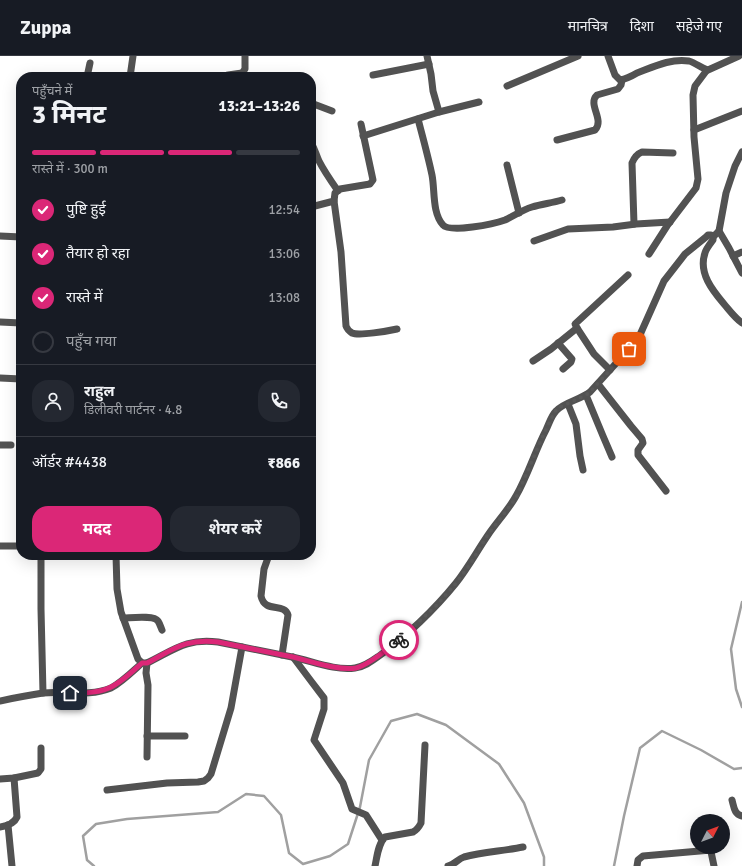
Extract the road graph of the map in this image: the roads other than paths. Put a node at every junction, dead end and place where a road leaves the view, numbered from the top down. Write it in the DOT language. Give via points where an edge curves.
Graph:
graph roads {
  1 [pos="133,56"];
  2 [pos="245,56"];
  3 [pos="427,56"];
  4 [pos="578,56"];
  5 [pos="608,56"];
  6 [pos="721,56"];
  7 [pos="739,56"];
  8 [pos="662,60"];
  9 [pos="90,62"];
  10 [pos="724,63"];
  11 [pos="429,64"];
  12 [pos="706,70"];
  13 [pos="89,72"];
  14 [pos="131,72"];
  15 [pos="243,72"];
  16 [pos="373,75"];
  17 [pos="622,80"];
  18 [pos="507,86"];
  19 [pos="479,102"];
  20 [pos="316,105"];
  21 [pos="332,111"];
  22 [pos="742,111"];
  23 [pos="439,112"];
  24 [pos="418,119"];
  25 [pos="361,124"];
  26 [pos="694,130"];
  27 [pos="363,136"];
  28 [pos="557,140"];
  29 [pos="316,151"];
  30 [pos="742,152"];
  31 [pos="673,153"];
  32 [pos="740,161"];
  33 [pos="507,165"];
  34 [pos="338,191"];
  35 [pos="562,200"];
  36 [pos="334,201"];
  37 [pos="316,206"];
  38 [pos="519,213"];
  39 [pos="670,222"];
  40 [pos="634,224"];
  41 [pos="719,231"];
  42 [pos="0,236"];
  43 [pos="16,237"];
  44 [pos="713,237"];
  45 [pos="534,241"];
  46 [pos="742,252"];
  47 [pos="648,254"];
  48 [pos="733,256"];
  49 [pos="742,273"];
  50 [pos="628,275"];
  51 [pos="0,322"];
  52 [pos="16,323"];
  53 [pos="742,323"];
  54 [pos="577,328"];
  55 [pos="397,330"];
  56 [pos="558,343"];
  57 [pos="533,361"];
  58 [pos="563,369"];
  59 [pos="610,370"];
  60 [pos="0,378"];
  61 [pos="16,379"];
  62 [pos="598,384"];
  63 [pos="586,395"];
  64 [pos="568,404"];
  65 [pos="0,445"];
  66 [pos="11,445"];
  67 [pos="612,457"];
  68 [pos="583,470"];
  69 [pos="666,491"];
  70 [pos="0,546"];
  71 [pos="16,546"];
  72 [pos="41,560"];
  73 [pos="116,560"];
  74 [pos="267,560"];
  75 [pos="123,618"];
  76 [pos="162,630"];
  77 [pos="242,647"];
  78 [pos="282,655"];
  79 [pos="292,657"];
  80 [pos="145,663"];
  81 [pos="43,693"];
  82 [pos="0,701"];
  83 [pos="147,736"];
  84 [pos="185,736"];
  85 [pos="425,745"];
  86 [pos="42,748"];
  87 [pos="146,757"];
  88 [pos="14,778"];
  89 [pos="0,779"];
  90 [pos="107,790"];
  91 [pos="732,800"];
  92 [pos="742,816"];
  93 [pos="8,825"];
  94 [pos="0,827"];
  95 [pos="382,840"];
  96 [pos="523,847"];
  97 [pos="690,851"];
  98 [pos="711,854"];
  99 [pos="459,863"];
  100 [pos="12,866"];
  101 [pos="375,866"];
  102 [pos="448,866"];
  103 [pos="637,866"];
  104 [pos="714,866"];
  1 -- 14 [label="street"];
  2 -- 15 [label="street"];
  3 -- 11 [label="street"];
  4 -- 18 [label="street"];
  5 -- 17 [label="street" via="615,75"];
  6 -- 10 [label="street"];
  7 -- 10 [label="street"];
  8 -- 12 [label="street" via="688,61"];
  8 -- 17 [label="street"];
  9 -- 13 [label="street"];
  10 -- 12 [label="street"];
  11 -- 16 [label="street"];
  11 -- 23 [label="street"];
  12 -- 26 [label="street" via="694,90"];
  17 -- 28 [label="street" via="618,88 595,97 599,122 595,130"];
  19 -- 23 [label="street"];
  20 -- 21 [label="street"];
  22 -- 26 [label="street"];
  23 -- 24 [label="street"];
  24 -- 27 [label="street"];
  24 -- 38 [label="street" via="432,176 435,205 444,226 459,229 496,223"];
  25 -- 27 [label="street"];
  26 -- 39 [label="street" via="698,184"];
  27 -- 34 [label="street" via="373,180 370,184"];
  29 -- 34 [label="street" via="319,161"];
  30 -- 32 [label="street"];
  31 -- 40 [label="street" via="642,152 633,160"];
  32 -- 41 [label="street" via="735,166 726,193"];
  33 -- 38 [label="street"];
  34 -- 36 [label="street"];
  35 -- 38 [label="street"];
  36 -- 37 [label="street"];
  36 -- 55 [label="street" via="341,252 346,326 354,334"];
  39 -- 40 [label="street"];
  39 -- 47 [label="street"];
  40 -- 45 [label="street" via="568,229"];
  41 -- 44 [label="street"];
  41 -- 48 [label="street"];
  42 -- 43 [label="street"];
  44 -- 53 [label="street" via="703,262 706,278 717,296"];
  44 -- 59 [label="street" via="708,235 685,254 664,281 639,337"];
  46 -- 48 [label="street"];
  48 -- 49 [label="street"];
  50 -- 54 [label="street" via="577,321"];
  51 -- 52 [label="street"];
  54 -- 56 [label="street"];
  54 -- 59 [label="street" via="594,354"];
  56 -- 57 [label="street"];
  56 -- 58 [label="street" via="572,359"];
  59 -- 62 [label="street"];
  60 -- 61 [label="street"];
  62 -- 63 [label="street"];
  62 -- 69 [label="street" via="642,439 638,455"];
  63 -- 64 [label="street"];
  63 -- 67 [label="street"];
  64 -- 68 [label="street" via="576,424"];
  64 -- 79 [label="street" via="556,410 516,498 467,568 437,605 406,634 390,648 357,668 334,667"];
  65 -- 66 [label="street"];
  70 -- 71 [label="street"];
  72 -- 81 [label="street"];
  73 -- 75 [label="street" via="117,589"];
  74 -- 78 [label="street" via="264,569 262,600 267,606 288,612"];
  75 -- 76 [label="street" via="156,619"];
  75 -- 80 [label="street" via="138,659"];
  77 -- 78 [label="street"];
  77 -- 80 [label="street" via="206,640 192,642"];
  77 -- 90 [label="street" via="231,708 212,774 204,781 198,782"];
  78 -- 79 [label="street"];
  79 -- 95 [label="street" via="324,698 324,709 314,740 343,783 352,809 366,815"];
  80 -- 81 [label="street" via="113,687 103,690"];
  80 -- 83 [label="street" via="148,685"];
  81 -- 82 [label="street"];
  83 -- 84 [label="street"];
  83 -- 87 [label="street"];
  85 -- 95 [label="street" via="421,823 416,831 386,836"];
  86 -- 88 [label="street" via="41,769 38,773"];
  88 -- 89 [label="street"];
  88 -- 93 [label="street" via="17,817"];
  91 -- 92 [label="street" via="736,813"];
  93 -- 94 [label="street"];
  93 -- 100 [label="street"];
  95 -- 101 [label="street"];
  96 -- 99 [label="street" via="470,856"];
  97 -- 103 [label="street" via="643,856 638,860"];
  98 -- 104 [label="street"];
  99 -- 102 [label="street"];
}
